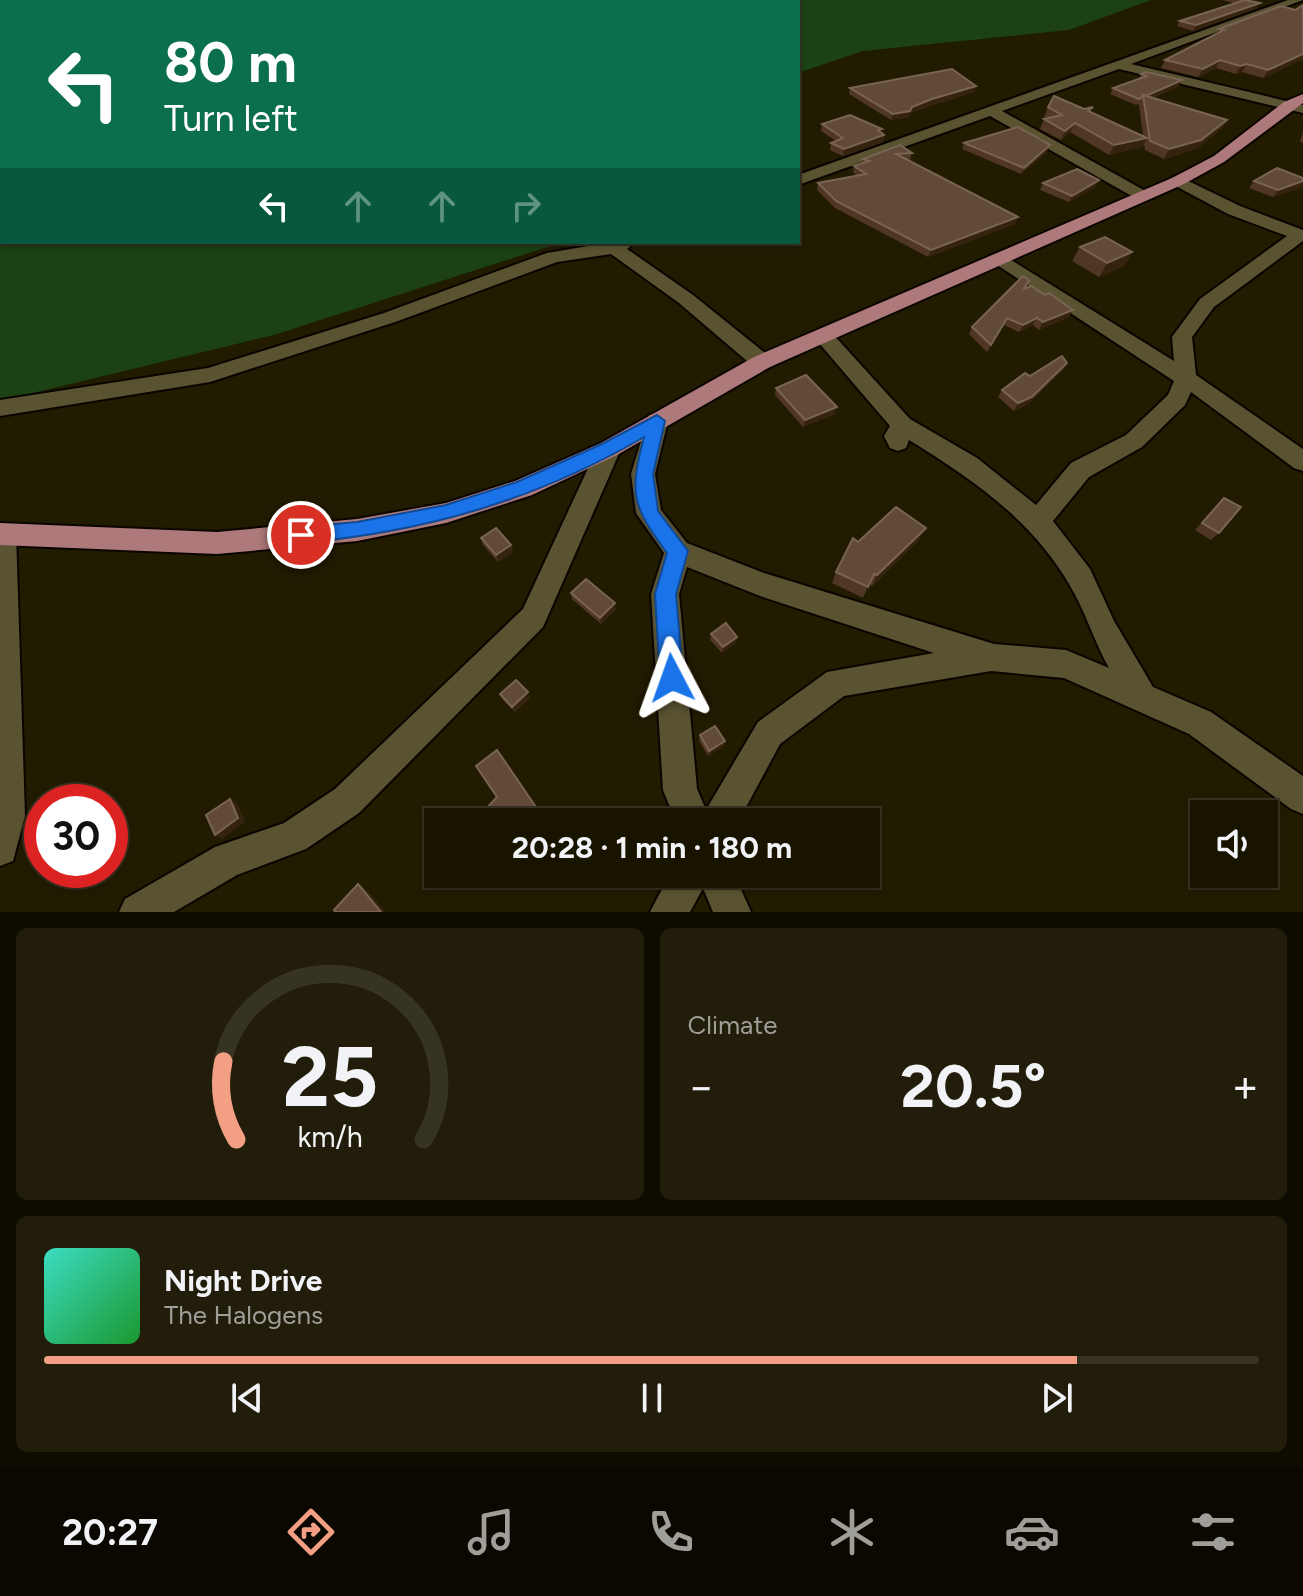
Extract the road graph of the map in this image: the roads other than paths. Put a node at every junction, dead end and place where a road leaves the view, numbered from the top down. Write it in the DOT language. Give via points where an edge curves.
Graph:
graph roads {
  1 [pos="1298,0"];
  2 [pos="1114,64"];
  3 [pos="1298,104"];
  4 [pos="990,110"];
  5 [pos="800,179"];
  6 [pos="1178,181"];
  7 [pos="1143,196"];
  8 [pos="1302,236"];
  9 [pos="620,245"];
  10 [pos="997,259"];
  11 [pos="823,336"];
  12 [pos="762,362"];
  13 [pos="1186,379"];
  14 [pos="0,408"];
  15 [pos="657,421"];
  16 [pos="609,449"];
  17 [pos="1303,462"];
  18 [pos="1038,521"];
  19 [pos="2,534"];
  20 [pos="678,551"];
  21 [pos="994,658"];
  22 [pos="1142,698"];
  23 [pos="1303,797"];
  24 [pos="688,808"];
  25 [pos="727,808"];
  26 [pos="0,848"];
  27 [pos="683,888"];
  28 [pos="722,888"];
  29 [pos="138,912"];
  30 [pos="669,912"];
  31 [pos="732,912"];
  1 -- 2 [label="street"];
  2 -- 3 [label="street"];
  2 -- 4 [label="street"];
  3 -- 6 [label="main road"];
  4 -- 5 [label="street"];
  4 -- 7 [label="street"];
  6 -- 7 [label="main road"];
  6 -- 8 [label="street"];
  7 -- 10 [label="main road"];
  8 -- 13 [label="street" via="1207,303 1182,337"];
  9 -- 12 [label="street"];
  9 -- 14 [label="street" via="553,257 391,317 210,375"];
  10 -- 11 [label="main road"];
  10 -- 13 [label="street"];
  11 -- 12 [label="main road"];
  11 -- 18 [label="street" via="900,433 968,465"];
  12 -- 15 [label="main road"];
  13 -- 17 [label="street"];
  13 -- 18 [label="street" via="1177,399 1134,441 1080,470"];
  15 -- 16 [label="main road"];
  15 -- 20 [label="street" via="643,474 649,513"];
  16 -- 19 [label="main road" via="523,488 446,513 357,530 217,543"];
  16 -- 29 [label="street" via="533,618 347,801 294,837 228,860"];
  18 -- 22 [label="street" via="1080,577"];
  19 -- 26 [label="street" via="8,816"];
  20 -- 21 [label="street" via="760,584"];
  20 -- 24 [label="street" via="665,594 680,790"];
  21 -- 22 [label="street" via="1066,664"];
  21 -- 25 [label="street" via="838,682 769,733"];
  22 -- 23 [label="street" via="1200,723"];
  27 -- 30 [label="street"];
  28 -- 31 [label="street"];
}
